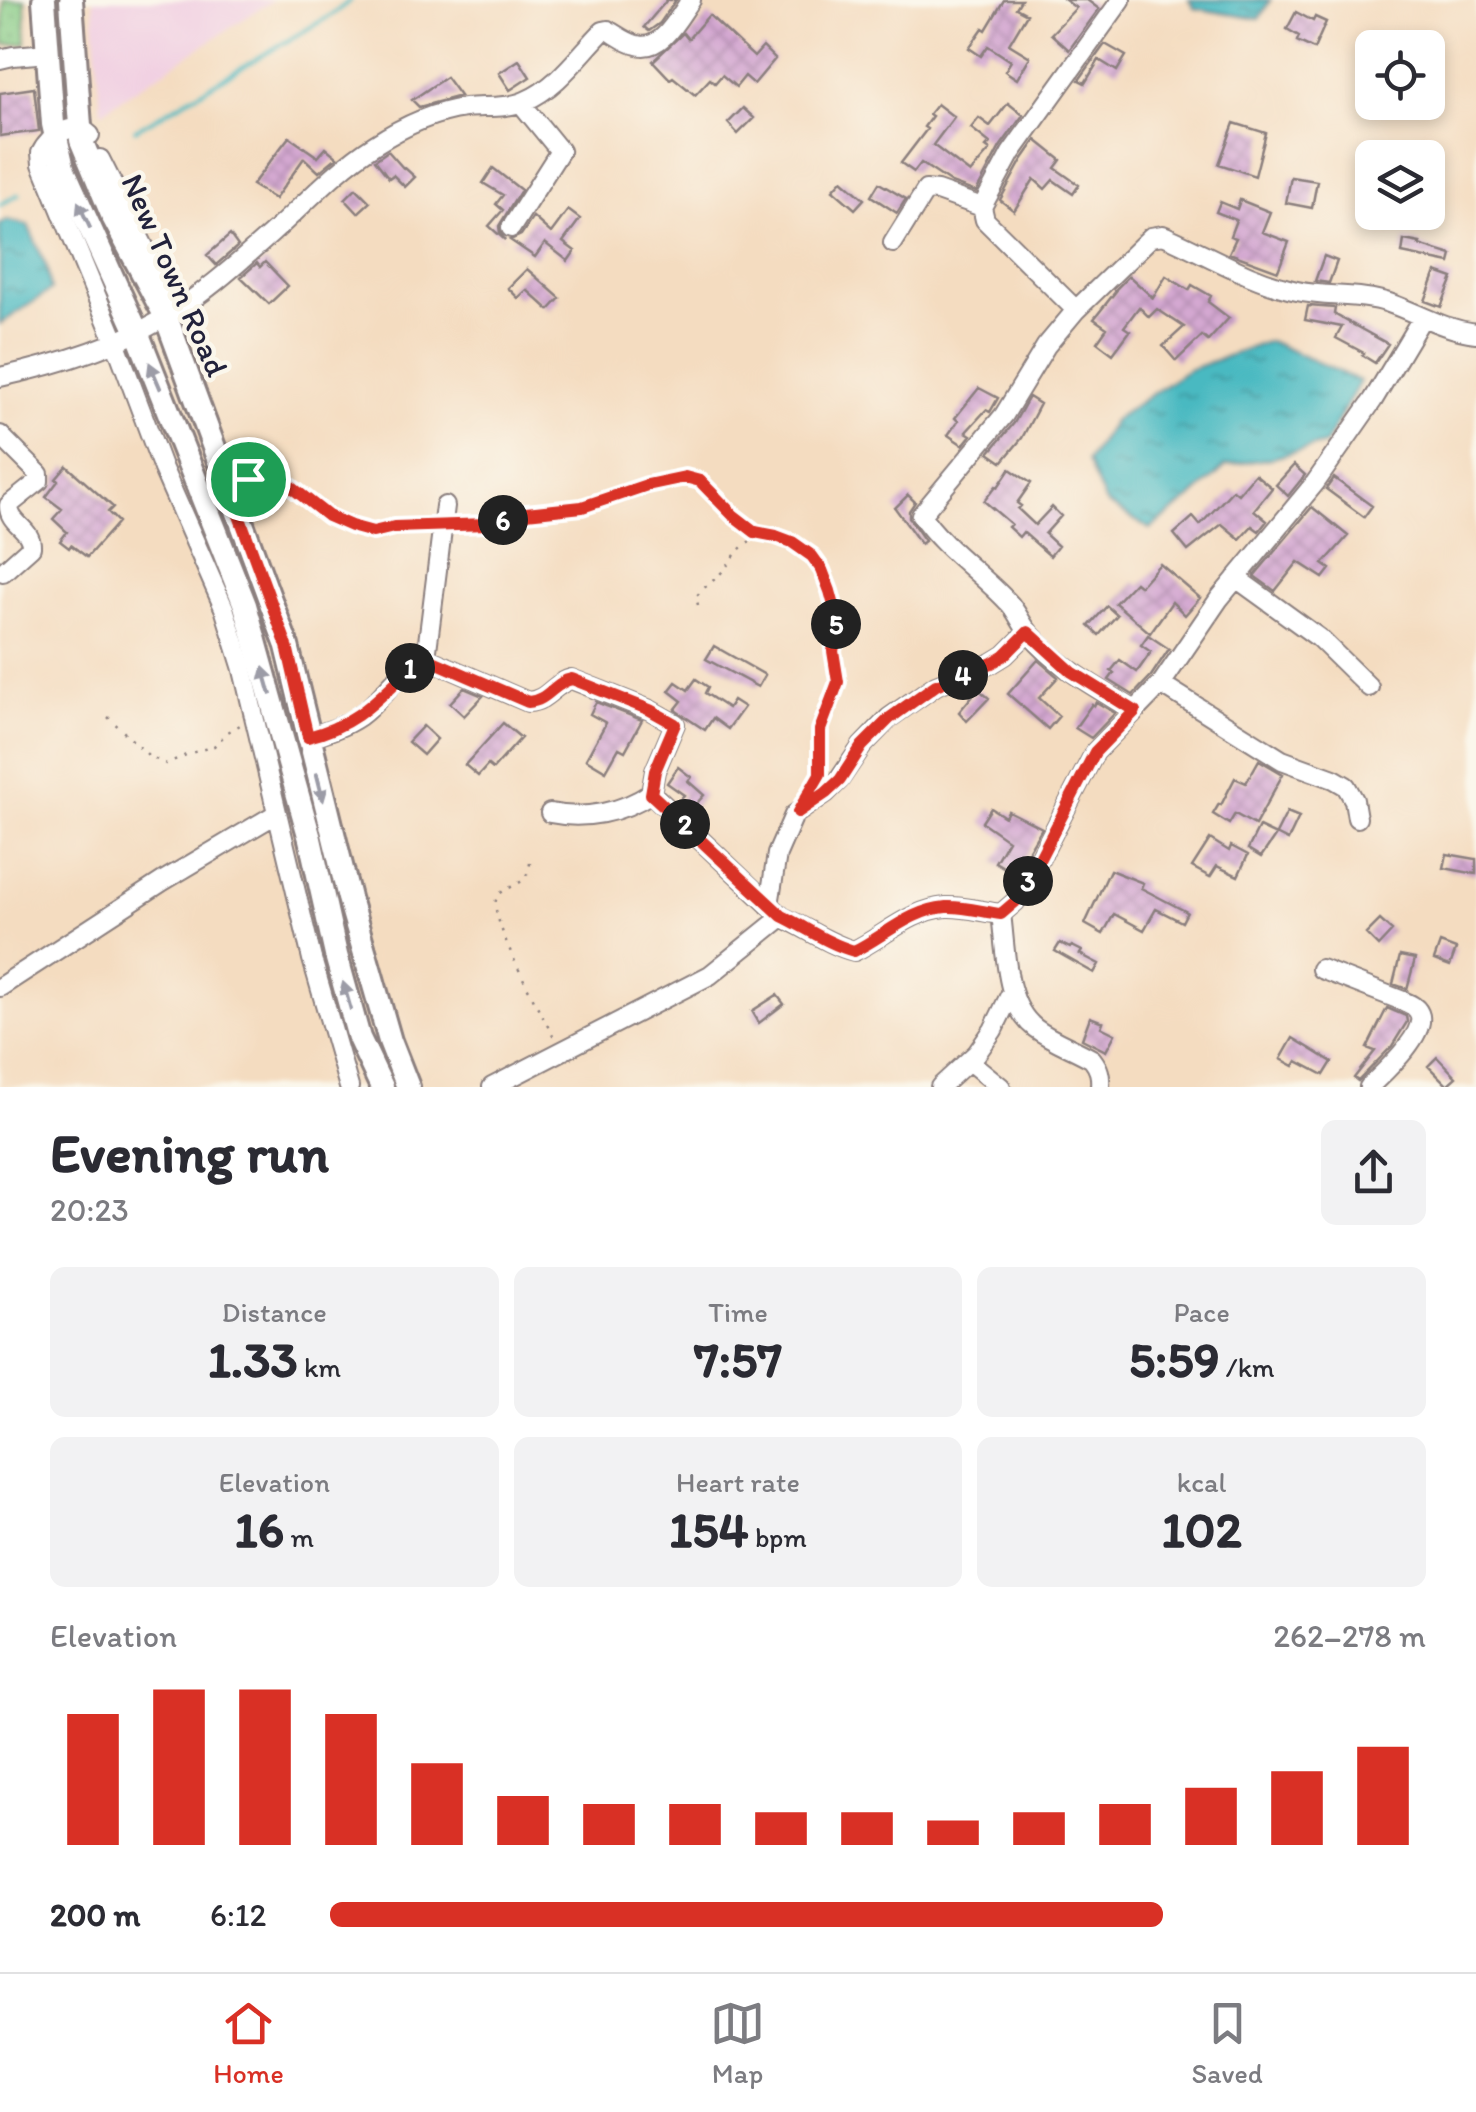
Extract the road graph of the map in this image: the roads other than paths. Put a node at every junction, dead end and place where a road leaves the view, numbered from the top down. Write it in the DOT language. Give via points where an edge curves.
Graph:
graph roads {
  1 [pos="44,0"];
  2 [pos="71,0"];
  3 [pos="691,0"];
  4 [pos="1121,0"];
  5 [pos="48,53"];
  6 [pos="0,60"];
  7 [pos="521,103"];
  8 [pos="80,128"];
  9 [pos="55,134"];
  10 [pos="982,207"];
  11 [pos="511,228"];
  12 [pos="893,243"];
  13 [pos="1076,310"];
  14 [pos="171,314"];
  15 [pos="1422,318"];
  16 [pos="137,332"];
  17 [pos="1476,333"];
  18 [pos="115,341"];
  19 [pos="0,377"];
  20 [pos="0,436"];
  21 [pos="445,506"];
  22 [pos="4,572"];
  23 [pos="1236,578"];
  24 [pos="1028,632"];
  25 [pos="426,658"];
  26 [pos="1161,684"];
  27 [pos="1369,686"];
  28 [pos="1135,711"];
  29 [pos="308,737"];
  30 [pos="651,794"];
  31 [pos="550,813"];
  32 [pos="276,814"];
  33 [pos="1358,818"];
  34 [pos="776,911"];
  35 [pos="1001,914"];
  36 [pos="1321,970"];
  37 [pos="0,988"];
  38 [pos="1012,992"];
  39 [pos="969,1061"];
  40 [pos="349,1087"];
  41 [pos="382,1087"];
  42 [pos="408,1087"];
  43 [pos="492,1087"];
  44 [pos="940,1087"];
  45 [pos="1000,1087"];
  46 [pos="1100,1087"];
  47 [pos="1369,1087"];
  1 -- 5 [label="main road, New Town Road"];
  2 -- 8 [label="main road, New Town Road"];
  3 -- 7 [label="street" via="650,46 603,30 558,79"];
  4 -- 10 [label="street" via="1012,153"];
  5 -- 6 [label="street"];
  5 -- 9 [label="main road, New Town Road"];
  7 -- 11 [label="street" via="560,150"];
  7 -- 14 [label="street" via="446,111 371,146"];
  8 -- 9 [label="street"];
  8 -- 14 [label="main road, New Town Road" via="113,217"];
  16 -- 9 [label="main road, New Town Road, one-way" via="62,168"];
  9 -- 18 [label="street" via="40,153 42,164"];
  10 -- 12 [label="street" via="926,190"];
  10 -- 13 [label="street" via="985,220"];
  13 -- 15 [label="street" via="1151,237 1163,235 1274,285 1389,303"];
  13 -- 24 [label="street" via="1004,415 922,515 1010,604"];
  14 -- 16 [label="street"];
  14 -- 29 [label="main road, New Town Road" via="287,646"];
  15 -- 17 [label="street"];
  15 -- 23 [label="street" via="1330,463"];
  16 -- 18 [label="street"];
  41 -- 16 [label="main road, New Town Road, one-way" via="359,1038 245,605"];
  18 -- 19 [label="street"];
  18 -- 32 [label="street" via="224,608"];
  20 -- 22 [label="street" via="40,478 9,505 32,547"];
  21 -- 25 [label="street"];
  23 -- 26 [label="street"];
  23 -- 27 [label="street" via="1305,626"];
  24 -- 28 [label="street" via="1072,672"];
  24 -- 34 [label="street" via="1005,655 936,685 890,718 840,780 794,815 777,854"];
  25 -- 29 [label="street" via="360,715"];
  25 -- 30 [label="street" via="528,702 572,679 672,721"];
  26 -- 28 [label="street"];
  26 -- 33 [label="street" via="1282,760 1346,786"];
  28 -- 35 [label="street" via="1095,752 1026,885"];
  29 -- 42 [label="main road, New Town Road, one-way"];
  30 -- 31 [label="street" via="576,818"];
  30 -- 34 [label="street"];
  32 -- 37 [label="street"];
  32 -- 40 [label="street"];
  34 -- 35 [label="street" via="854,951 934,909"];
  34 -- 43 [label="street" via="710,975"];
  35 -- 38 [label="street"];
  36 -- 47 [label="street" via="1419,1012 1417,1030 1397,1060"];
  38 -- 39 [label="street"];
  38 -- 46 [label="street" via="1026,1020 1092,1059"];
  39 -- 44 [label="street"];
  39 -- 45 [label="street"];
}
